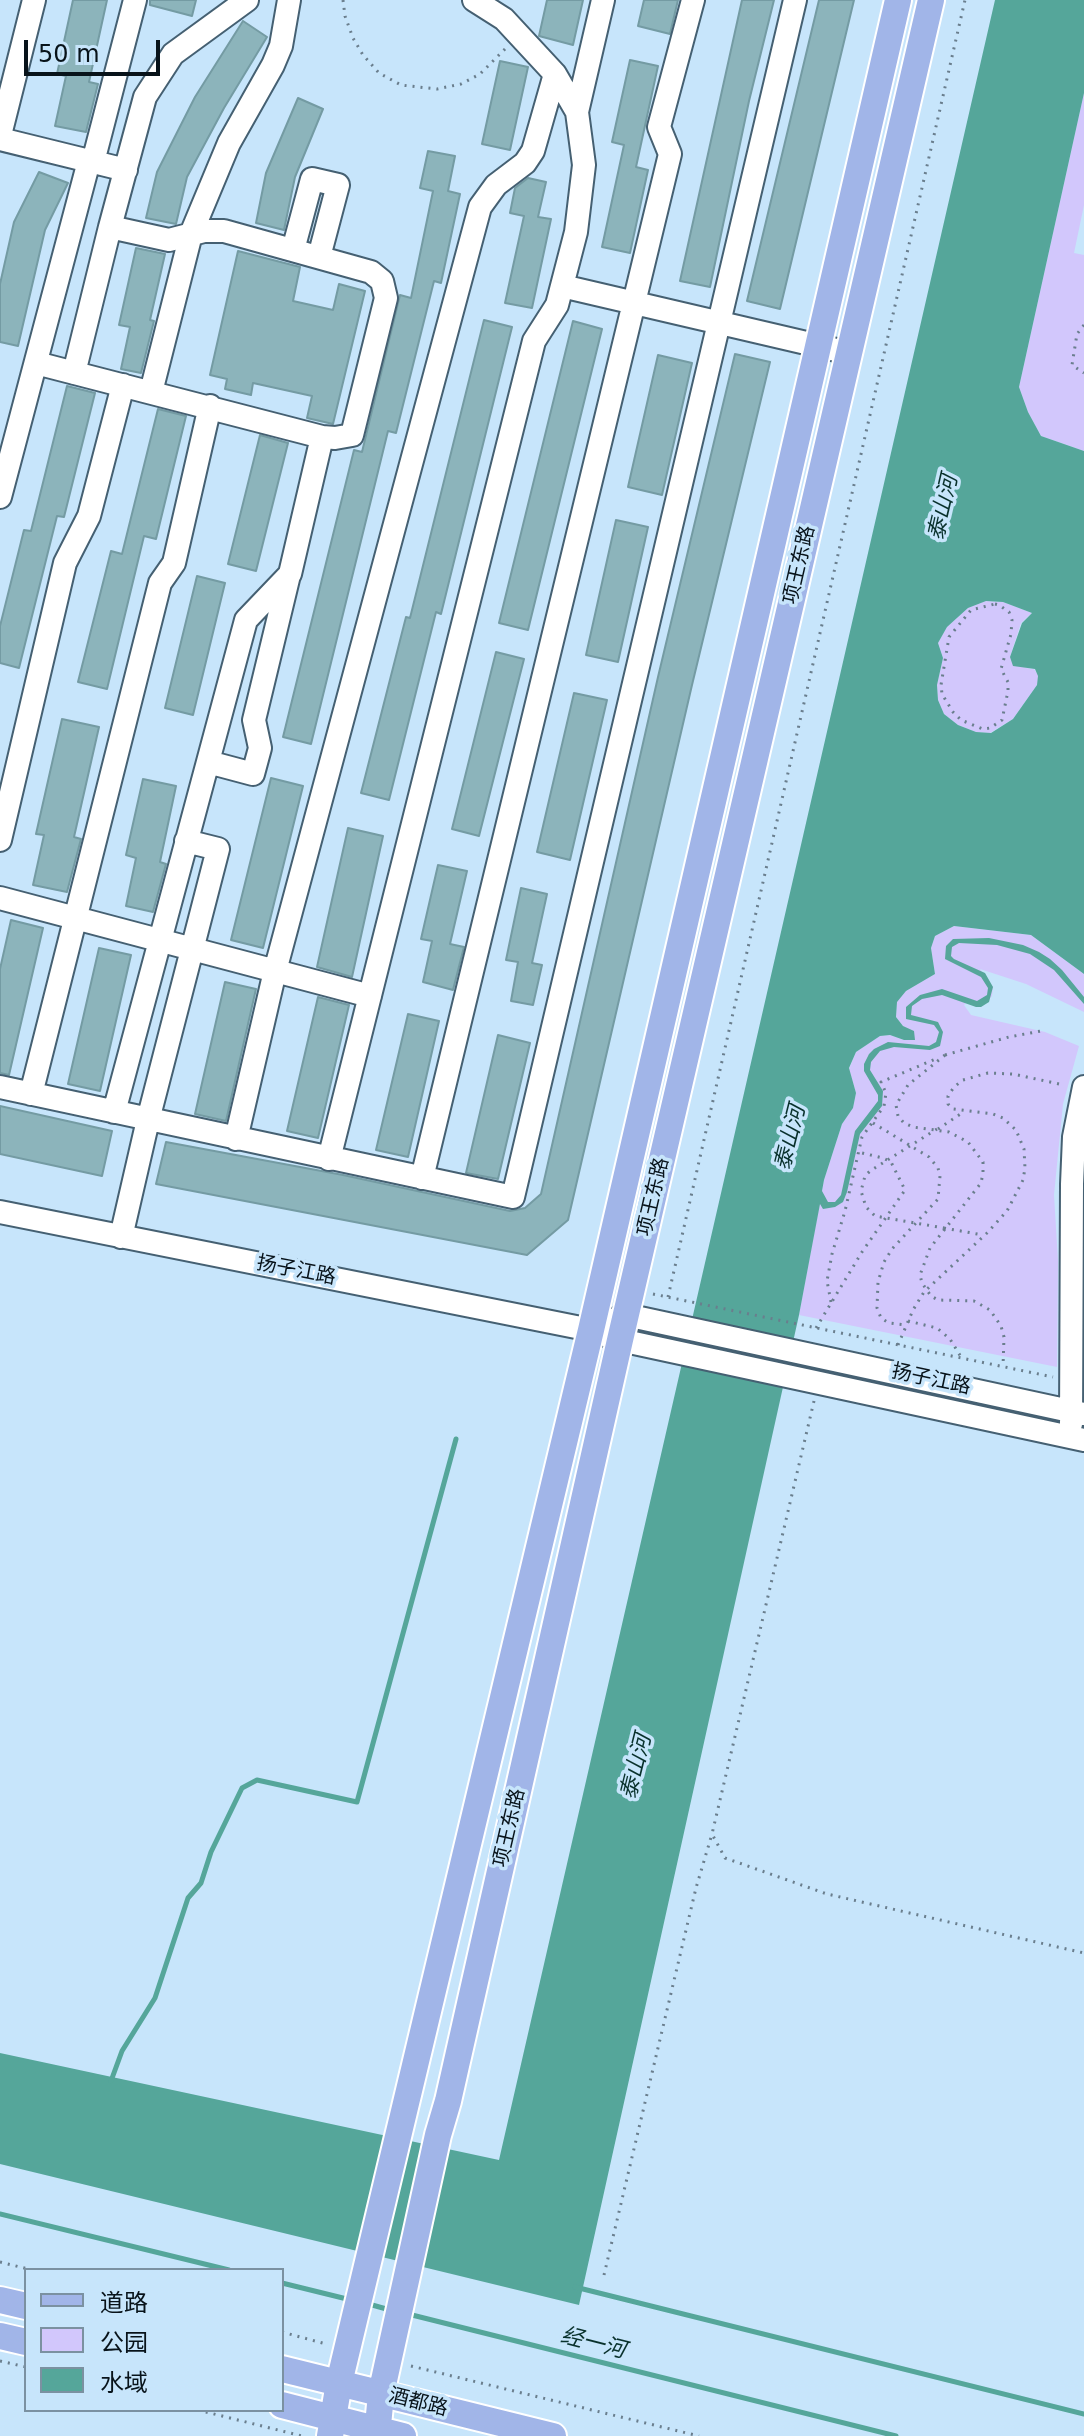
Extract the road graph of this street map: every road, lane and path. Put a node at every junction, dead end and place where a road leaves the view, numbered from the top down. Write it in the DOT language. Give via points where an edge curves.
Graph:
graph roads {
  1 [pos="34,0"];
  2 [pos="135,0"];
  3 [pos="247,0"];
  4 [pos="289,0"];
  5 [pos="343,0"];
  6 [pos="474,0"];
  7 [pos="603,0"];
  8 [pos="693,0"];
  9 [pos="795,0"];
  10 [pos="898,0"];
  11 [pos="931,0"];
  12 [pos="965,0"];
  13 [pos="498,7"];
  14 [pos="219,10"];
  15 [pos="517,34"];
  16 [pos="555,74"];
  17 [pos="577,112"];
  18 [pos="0,137"];
  19 [pos="91,162"];
  20 [pos="126,170"];
  21 [pos="110,227"];
  22 [pos="191,234"];
  23 [pos="293,250"];
  24 [pos="319,257"];
  25 [pos="562,286"];
  26 [pos="635,303"];
  27 [pos="719,323"];
  28 [pos="1084,325"];
  29 [pos="818,346"];
  30 [pos="849,353"];
  31 [pos="36,363"];
  32 [pos="74,373"];
  33 [pos="1084,373"];
  34 [pos="123,385"];
  35 [pos="151,392"];
  36 [pos="210,406"];
  37 [pos="322,437"];
  38 [pos="0,497"];
  39 [pos="290,574"];
  40 [pos="1001,669"];
  41 [pos="208,762"];
  42 [pos="0,840"];
  43 [pos="186,841"];
  44 [pos="0,898"];
  45 [pos="76,918"];
  46 [pos="159,940"];
  47 [pos="193,949"];
  48 [pos="275,971"];
  49 [pos="370,996"];
  50 [pos="1041,1031"];
  51 [pos="945,1055"];
  52 [pos="0,1087"];
  53 [pos="1084,1088"];
  54 [pos="31,1094"];
  55 [pos="966,1111"];
  56 [pos="114,1112"];
  57 [pos="148,1120"];
  58 [pos="873,1123"];
  59 [pos="937,1129"];
  60 [pos="236,1139"];
  61 [pos="1079,1150"];
  62 [pos="858,1152"];
  63 [pos="329,1159"];
  64 [pos="422,1178"];
  65 [pos="0,1212"];
  66 [pos="944,1228"];
  67 [pos="984,1235"];
  68 [pos="121,1237"];
  69 [pos="926,1290"];
  70 [pos="668,1297"];
  71 [pos="686,1300"];
  72 [pos="831,1302"];
  73 [pos="907,1323"];
  74 [pos="623,1328"];
  75 [pos="816,1328"];
  76 [pos="591,1330"];
  77 [pos="898,1345"];
  78 [pos="961,1358"];
  79 [pos="1003,1367"];
  80 [pos="1071,1381"];
  81 [pos="819,1383"];
  82 [pos="1078,1412"];
  83 [pos="1078,1438"];
  84 [pos="712,1834"];
  85 [pos="1084,1953"];
  86 [pos="0,2262"];
  87 [pos="24,2268"];
  88 [pos="604,2275"];
  89 [pos="0,2300"];
  90 [pos="24,2306"];
  91 [pos="284,2332"];
  92 [pos="0,2336"];
  93 [pos="24,2342"];
  94 [pos="350,2343"];
  95 [pos="390,2351"];
  96 [pos="0,2361"];
  97 [pos="24,2367"];
  98 [pos="284,2369"];
  99 [pos="339,2383"];
  100 [pos="381,2394"];
  101 [pos="284,2406"];
  102 [pos="206,2412"];
  103 [pos="331,2427"];
  104 [pos="377,2433"];
  105 [pos="302,2436"];
  106 [pos="403,2436"];
  107 [pos="553,2436"];
  108 [pos="699,2436"];
  1 -- 18 [label="street"];
  2 -- 19 [label="street"];
  3 -- 14 [label="street"];
  4 -- 22 [label="street" via="281,46 229,143"];
  5 -- 15 [label="path" via="363,55 379,73 410,87 461,84 480,74"];
  6 -- 13 [label="street"];
  7 -- 17 [label="street"];
  8 -- 26 [label="street" via="659,127 670,154"];
  9 -- 27 [label="street"];
  10 -- 29 [label="main road, 项王东路"];
  11 -- 30 [label="main road, 项王东路"];
  12 -- 70 [label="path"];
  13 -- 15 [label="street"];
  14 -- 20 [label="street" via="173,54 145,97"];
  15 -- 16 [label="street"];
  16 -- 17 [label="street"];
  16 -- 48 [label="street" via="533,151 480,207"];
  17 -- 25 [label="street" via="584,165 576,232"];
  18 -- 19 [label="street"];
  19 -- 20 [label="street"];
  19 -- 31 [label="street"];
  20 -- 21 [label="street"];
  21 -- 22 [label="street" via="169,240"];
  21 -- 32 [label="street"];
  22 -- 23 [label="street" via="224,231"];
  22 -- 35 [label="street"];
  23 -- 24 [label="street"];
  23 -- 24 [label="street" via="312,179 338,185"];
  24 -- 37 [label="street" via="371,272 382,281 386,298 352,435"];
  25 -- 26 [label="street"];
  25 -- 49 [label="street" via="557,305 534,341"];
  26 -- 27 [label="street"];
  26 -- 64 [label="street"];
  27 -- 29 [label="street"];
  27 -- 64 [label="street" via="513,1197"];
  28 -- 33 [label="path" via="1077,334 1072,365"];
  29 -- 30 [label="street"];
  29 -- 76 [label="main road, 项王东路"];
  30 -- 74 [label="main road, 项王东路"];
  31 -- 32 [label="street"];
  31 -- 38 [label="street"];
  32 -- 34 [label="street"];
  34 -- 35 [label="street"];
  34 -- 42 [label="street" via="89,516 65,563"];
  35 -- 36 [label="street"];
  36 -- 37 [label="street"];
  36 -- 45 [label="street" via="174,563 160,583"];
  37 -- 39 [label="street"];
  39 -- 41 [label="street" via="246,620"];
  39 -- 41 [label="street" via="254,720 260,748 253,774"];
  40 -- 40 [label="path" via="1008,682 1002,720 983,729 961,720 946,702 941,685 949,637 971,610 995,604 1009,612 1013,628"];
  41 -- 43 [label="street"];
  43 -- 46 [label="street"];
  43 -- 47 [label="street" via="218,849"];
  44 -- 45 [label="street"];
  45 -- 46 [label="street"];
  45 -- 54 [label="street"];
  46 -- 47 [label="street"];
  46 -- 56 [label="street"];
  47 -- 48 [label="street"];
  47 -- 57 [label="street"];
  48 -- 49 [label="street"];
  48 -- 60 [label="street"];
  49 -- 63 [label="street"];
  50 -- 51 [label="path"];
  51 -- 58 [label="path" via="881,1082 885,1101"];
  51 -- 59 [label="path" via="908,1085 896,1105 904,1123"];
  52 -- 54 [label="street"];
  53 -- 55 [label="path" via="988,1073 963,1080 948,1096 953,1109"];
  53 -- 61 [label="street"];
  54 -- 56 [label="street"];
  55 -- 59 [label="path"];
  55 -- 67 [label="path" via="1003,1118 1016,1130 1024,1149 1025,1168 1017,1192"];
  56 -- 57 [label="street"];
  57 -- 60 [label="street"];
  57 -- 68 [label="street"];
  58 -- 62 [label="path"];
  58 -- 73 [label="path" via="929,1157 940,1176 938,1199 892,1249 878,1282 881,1318"];
  59 -- 66 [label="path" via="968,1142 983,1162 981,1183"];
  59 -- 66 [label="path, bridge" via="870,1171 861,1191 875,1216"];
  60 -- 63 [label="street"];
  61 -- 80 [label="street"];
  62 -- 72 [label="path" via="828,1272"];
  62 -- 72 [label="path" via="891,1162 905,1190"];
  63 -- 64 [label="street"];
  65 -- 68 [label="street, 扬子江路"];
  66 -- 67 [label="path"];
  66 -- 69 [label="path" via="920,1275"];
  67 -- 69 [label="path"];
  68 -- 76 [label="street, 扬子江路"];
  69 -- 73 [label="path"];
  69 -- 79 [label="path" via="938,1300 974,1301 990,1310 1004,1337"];
  71 -- 75 [label="path"];
  72 -- 75 [label="path"];
  73 -- 77 [label="path"];
  73 -- 78 [label="path" via="937,1328"];
  74 -- 76 [label="street, 扬子江路"];
  74 -- 81 [label="street, 扬子江路" via="677,1352"];
  74 -- 82 [label="street, 扬子江路" via="681,1327"];
  74 -- 95 [label="main road, 项王东路"];
  75 -- 77 [label="path"];
  76 -- 94 [label="main road, 项王东路"];
  77 -- 78 [label="path"];
  78 -- 79 [label="path"];
  79 -- 80 [label="path"];
  80 -- 82 [label="street"];
  81 -- 83 [label="street, 扬子江路"];
  81 -- 84 [label="path"];
  82 -- 83 [label="street"];
  84 -- 85 [label="path" via="725,1858 827,1894"];
  84 -- 88 [label="path"];
  86 -- 87 [label="path"];
  89 -- 90 [label="main road"];
  91 -- 94 [label="path"];
  92 -- 93 [label="main road"];
  94 -- 99 [label="main road, 项王东路"];
  95 -- 100 [label="main road, 项王东路"];
  95 -- 108 [label="path"];
  96 -- 97 [label="path"];
  98 -- 99 [label="main road, 酒都路"];
  99 -- 100 [label="main road, 酒都路"];
  99 -- 103 [label="main road, 项王东路"];
  100 -- 104 [label="main road, 项王东路"];
  100 -- 107 [label="main road, 酒都路"];
  101 -- 103 [label="main road, 酒都路"];
  102 -- 105 [label="path"];
  103 -- 104 [label="main road, 酒都路"];
  104 -- 106 [label="main road, 酒都路"];
}
